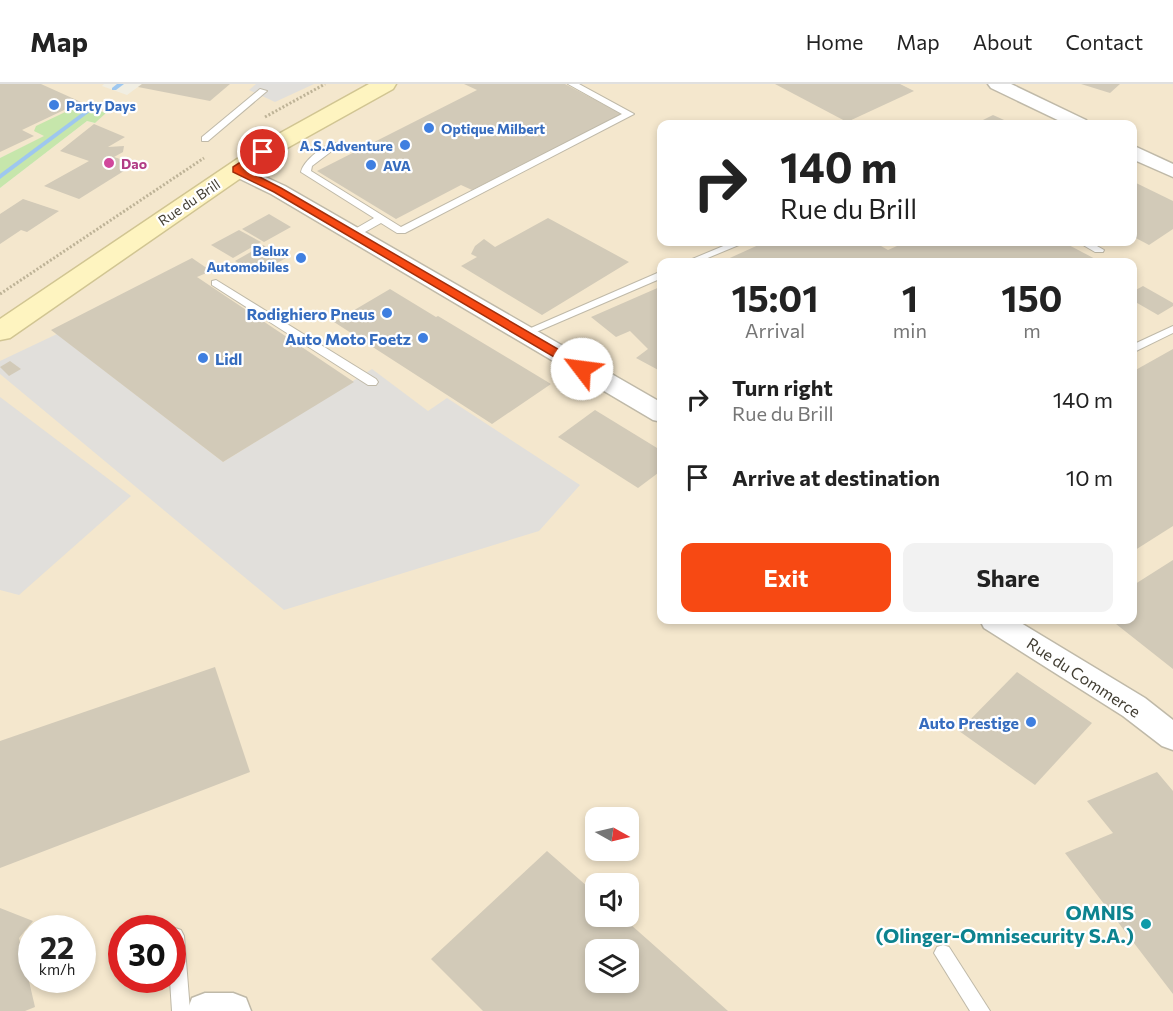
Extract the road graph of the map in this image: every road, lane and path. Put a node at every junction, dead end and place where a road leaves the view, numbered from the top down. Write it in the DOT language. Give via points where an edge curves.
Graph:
graph roads {
  1 [pos="325,84"];
  2 [pos="351,84"];
  3 [pos="385,84"];
  4 [pos="572,84"];
  5 [pos="997,84"];
  6 [pos="262,91"];
  7 [pos="262,118"];
  8 [pos="1071,120"];
  9 [pos="205,139"];
  10 [pos="334,145"];
  11 [pos="1137,153"];
  12 [pos="205,157"];
  13 [pos="237,170"];
  14 [pos="1173,171"];
  15 [pos="382,218"];
  16 [pos="352,235"];
  17 [pos="731,246"];
  18 [pos="1091,246"];
  19 [pos="1099,250"];
  20 [pos="700,258"];
  21 [pos="657,276"];
  22 [pos="216,283"];
  23 [pos="0,294"];
  24 [pos="0,306"];
  25 [pos="1173,329"];
  26 [pos="0,332"];
  27 [pos="523,334"];
  28 [pos="1137,347"];
  29 [pos="372,382"];
  30 [pos="657,411"];
  31 [pos="1000,624"];
  32 [pos="1173,737"];
  33 [pos="943,953"];
  34 [pos="180,993"];
  35 [pos="181,1011"];
  36 [pos="205,1011"];
  37 [pos="233,1011"];
  38 [pos="981,1011"];
  1 -- 7 [label="path"];
  2 -- 24 [label="main road, Rue du Brill" via="217,161"];
  3 -- 13 [label="main road, Rue du Brill"];
  4 -- 15 [label="lane" via="629,114 401,231"];
  5 -- 8 [label="street"];
  6 -- 9 [label="lane"];
  10 -- 15 [label="lane" via="307,165 306,172"];
  11 -- 14 [label="street"];
  12 -- 23 [label="path"];
  13 -- 16 [label="street"];
  13 -- 26 [label="main road, Rue du Brill"];
  15 -- 16 [label="lane"];
  16 -- 27 [label="street"];
  17 -- 20 [label="lane"];
  18 -- 19 [label="lane"];
  21 -- 27 [label="lane"];
  22 -- 29 [label="lane"];
  25 -- 28 [label="lane"];
  27 -- 30 [label="street"];
  31 -- 32 [label="street, Rue du Commerce" via="1134,707"];
  33 -- 38 [label="lane"];
  34 -- 35 [label="lane"];
  36 -- 37 [label="street"];
}
